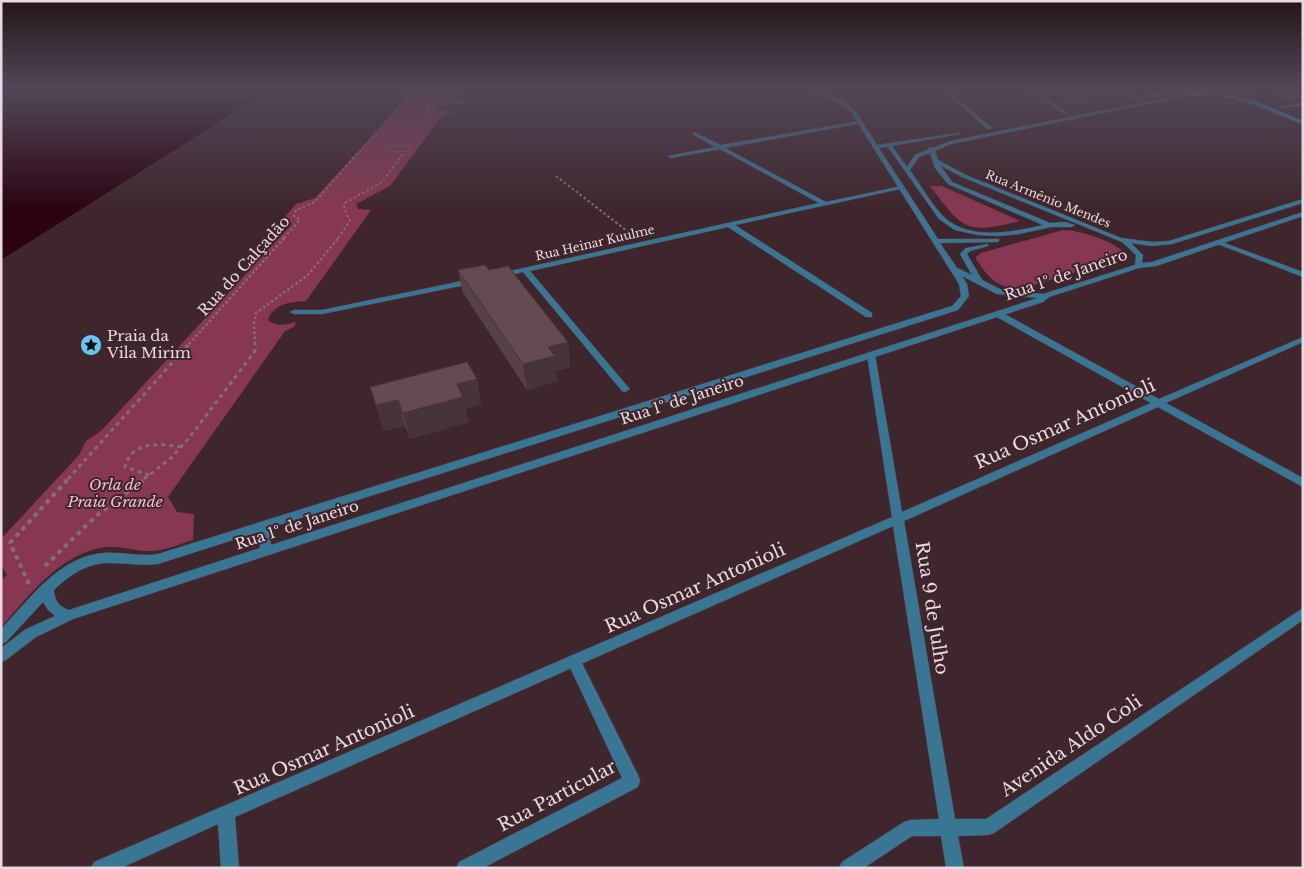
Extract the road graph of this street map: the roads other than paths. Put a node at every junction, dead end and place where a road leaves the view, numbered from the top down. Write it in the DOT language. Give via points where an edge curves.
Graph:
graph roads {
  1 [pos="818,130"];
  2 [pos="865,130"];
  3 [pos="1018,130"];
  4 [pos="694,133"];
  5 [pos="961,134"];
  6 [pos="869,137"];
  7 [pos="890,146"];
  8 [pos="720,147"];
  9 [pos="875,148"];
  10 [pos="931,148"];
  11 [pos="671,156"];
  12 [pos="936,161"];
  13 [pos="907,171"];
  14 [pos="900,187"];
  15 [pos="1303,201"];
  16 [pos="824,203"];
  17 [pos="1303,214"];
  18 [pos="1048,224"];
  19 [pos="730,225"];
  20 [pos="1086,227"];
  21 [pos="1019,232"];
  22 [pos="998,240"];
  23 [pos="1120,240"];
  24 [pos="935,241"];
  25 [pos="1217,242"];
  26 [pos="1138,266"];
  27 [pos="526,270"];
  28 [pos="954,270"];
  29 [pos="1303,274"];
  30 [pos="496,276"];
  31 [pos="477,280"];
  32 [pos="980,282"];
  33 [pos="1046,296"];
  34 [pos="294,312"];
  35 [pos="998,314"];
  36 [pos="869,315"];
  37 [pos="1303,339"];
  38 [pos="872,355"];
  39 [pos="625,389"];
  40 [pos="1158,403"];
  41 [pos="1303,483"];
  42 [pos="898,519"];
  43 [pos="263,526"];
  44 [pos="266,551"];
  45 [pos="48,587"];
  46 [pos="1303,613"];
  47 [pos="69,615"];
  48 [pos="1,638"];
  49 [pos="1,656"];
  50 [pos="574,661"];
  51 [pos="226,813"];
  52 [pos="948,828"];
  53 [pos="100,868"];
  54 [pos="230,868"];
  55 [pos="464,868"];
  56 [pos="848,868"];
  57 [pos="955,868"];
  1 -- 8 [label="street"];
  2 -- 6 [label="street"];
  3 -- 10 [label="street"];
  4 -- 8 [label="street"];
  5 -- 7 [label="street"];
  6 -- 7 [label="street"];
  6 -- 9 [label="street"];
  7 -- 9 [label="street"];
  7 -- 13 [label="street"];
  8 -- 11 [label="street"];
  8 -- 16 [label="street"];
  9 -- 14 [label="street"];
  10 -- 12 [label="street"];
  10 -- 13 [label="street" via="917,156"];
  12 -- 18 [label="street" via="938,168 954,185"];
  12 -- 20 [label="street, Rua Armênio Mendes"];
  13 -- 21 [label="street" via="945,223 976,233"];
  14 -- 16 [label="street, Rua Heinar Kuulme"];
  14 -- 24 [label="street"];
  15 -- 23 [label="street, Rua Armênio Mendes" via="1170,243"];
  16 -- 19 [label="street, Rua Heinar Kuulme"];
  17 -- 25 [label="street, Rua 1º de Janeiro"];
  18 -- 20 [label="street"];
  18 -- 21 [label="street"];
  19 -- 27 [label="street, Rua Heinar Kuulme"];
  19 -- 36 [label="street"];
  20 -- 23 [label="street, Rua Armênio Mendes"];
  21 -- 22 [label="street"];
  22 -- 24 [label="street"];
  22 -- 32 [label="street" via="968,249 963,254"];
  23 -- 26 [label="street" via="1140,256"];
  24 -- 28 [label="street"];
  25 -- 26 [label="street, Rua 1º de Janeiro"];
  25 -- 29 [label="street"];
  26 -- 33 [label="street, Rua 1º de Janeiro"];
  27 -- 30 [label="street, Rua Heinar Kuulme"];
  27 -- 39 [label="street"];
  28 -- 32 [label="street"];
  28 -- 43 [label="street, Rua 1º de Janeiro" via="965,288 965,296 961,304 947,312"];
  31 -- 34 [label="street" via="322,312"];
  32 -- 33 [label="street" via="1006,294"];
  33 -- 35 [label="street, Rua 1º de Janeiro"];
  35 -- 38 [label="street, Rua 1º de Janeiro"];
  35 -- 40 [label="street"];
  37 -- 40 [label="street, Rua Osmar Antonioli"];
  38 -- 42 [label="street, Rua 9 de Julho"];
  38 -- 44 [label="street, Rua 1º de Janeiro"];
  40 -- 41 [label="street"];
  40 -- 42 [label="street, Rua Osmar Antonioli"];
  42 -- 50 [label="street, Rua Osmar Antonioli"];
  42 -- 52 [label="street, Rua 9 de Julho"];
  43 -- 44 [label="street"];
  43 -- 45 [label="street, Rua 1º de Janeiro" via="158,559 139,562 94,560 70,570"];
  44 -- 47 [label="street, Rua 1º de Janeiro"];
  45 -- 47 [label="street" via="54,610"];
  45 -- 48 [label="street, Rua 1º de Janeiro"];
  46 -- 52 [label="street, Avenida Aldo Coli" via="988,827"];
  47 -- 49 [label="street, Rua 1º de Janeiro" via="31,633"];
  50 -- 51 [label="street, Rua Osmar Antonioli"];
  50 -- 55 [label="street, Rua Particular" via="632,781"];
  51 -- 53 [label="street, Rua Osmar Antonioli"];
  51 -- 54 [label="street"];
  52 -- 56 [label="street, Avenida Aldo Coli" via="910,828"];
  52 -- 57 [label="street, Rua 9 de Julho"];
}
